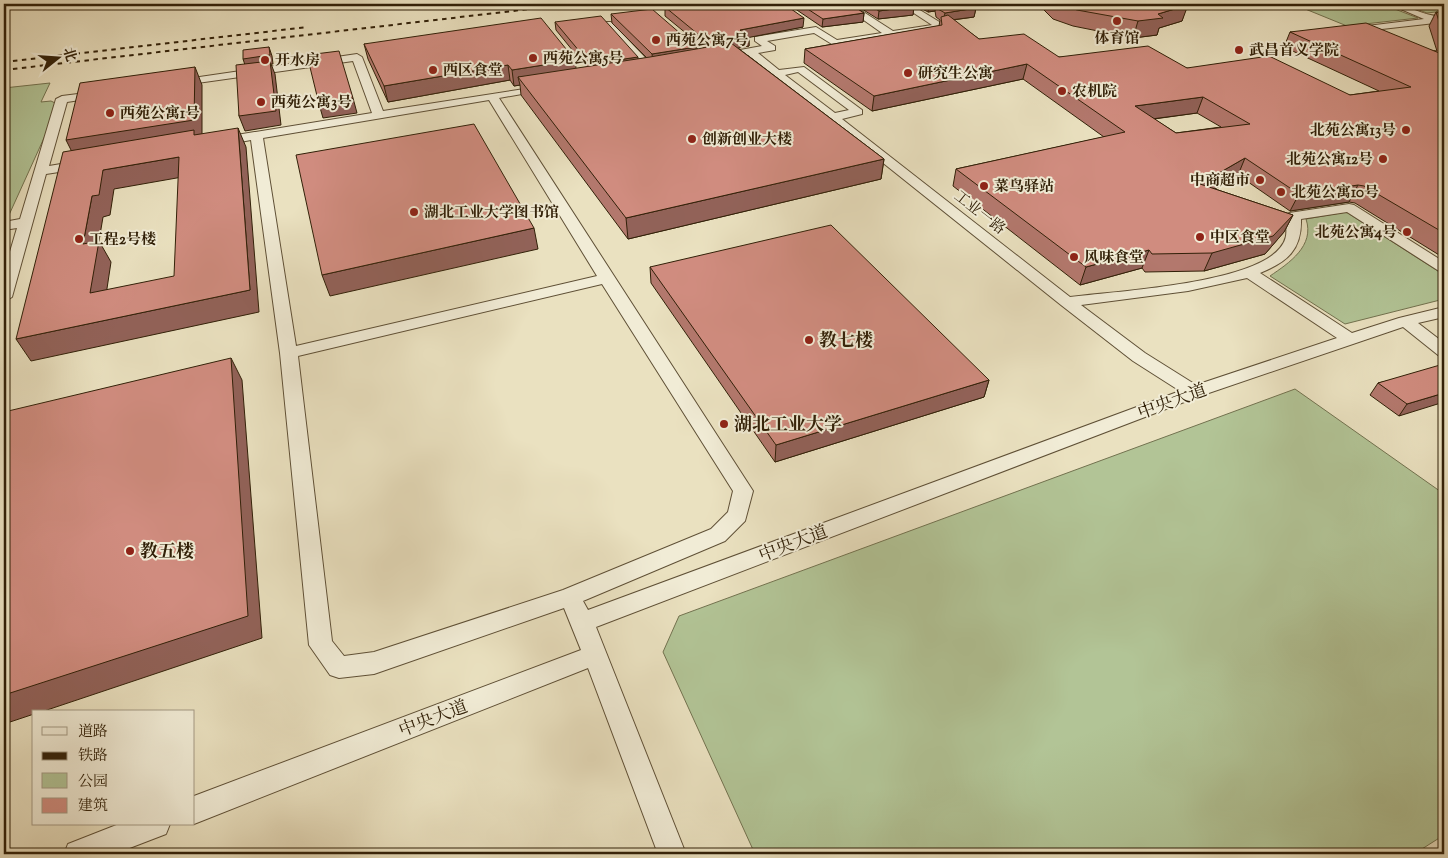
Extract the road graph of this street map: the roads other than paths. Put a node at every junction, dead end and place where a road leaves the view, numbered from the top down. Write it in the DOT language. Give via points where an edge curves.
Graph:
graph roads {
  1 [pos="845,4"];
  2 [pos="904,4"];
  3 [pos="1392,4"];
  4 [pos="801,20"];
  5 [pos="1440,20"];
  6 [pos="607,24"];
  7 [pos="816,30"];
  8 [pos="891,34"];
  9 [pos="1384,36"];
  10 [pos="750,52"];
  11 [pos="708,59"];
  12 [pos="633,73"];
  13 [pos="777,73"];
  14 [pos="165,84"];
  15 [pos="559,85"];
  16 [pos="109,92"];
  17 [pos="492,96"];
  18 [pos="378,116"];
  19 [pos="834,117"];
  20 [pos="256,135"];
  21 [pos="206,144"];
  22 [pos="99,161"];
  23 [pos="41,171"];
  24 [pos="25,222"];
  25 [pos="4,226"];
  26 [pos="1444,268"];
  27 [pos="1249,273"];
  28 [pos="606,278"];
  29 [pos="4,297"];
  30 [pos="1067,302"];
  31 [pos="1444,312"];
  32 [pos="1405,321"];
  33 [pos="1349,339"];
  34 [pos="1444,351"];
  35 [pos="290,353"];
  36 [pos="1194,392"];
  37 [pos="570,597"];
  38 [pos="582,622"];
  39 [pos="595,655"];
  40 [pos="195,810"];
  41 [pos="151,826"];
  42 [pos="78,854"];
  43 [pos="672,854"];
  1 -- 8 [label="street"];
  2 -- 8 [label="street" via="941,26"];
  3 -- 5 [label="street"];
  4 -- 7 [label="street"];
  5 -- 9 [label="street" via="1367,29"];
  6 -- 12 [label="street" via="656,69"];
  7 -- 8 [label="street" via="835,43"];
  7 -- 10 [label="street" via="758,39 771,48"];
  10 -- 11 [label="street"];
  10 -- 13 [label="street, 工业一路"];
  13 -- 19 [label="street, 工业一路"];
  13 -- 19 [label="street" via="800,69 858,112"];
  14 -- 18 [label="street" via="357,58"];
  15 -- 17 [label="street"];
  16 -- 23 [label="street" via="62,99"];
  17 -- 18 [label="street"];
  17 -- 28 [label="street"];
  18 -- 20 [label="street"];
  19 -- 30 [label="street, 工业一路"];
  20 -- 21 [label="street"];
  20 -- 35 [label="street"];
  22 -- 23 [label="street"];
  23 -- 24 [label="street"];
  24 -- 25 [label="street"];
  24 -- 29 [label="street"];
  26 -- 27 [label="street" via="1348,208 1294,216 1296,237 1288,250"];
  27 -- 30 [label="street" via="1218,282"];
  27 -- 33 [label="street"];
  28 -- 35 [label="street"];
  28 -- 37 [label="street" via="742,491 738,515 718,535"];
  30 -- 36 [label="street, 工业一路" via="1139,357"];
  31 -- 32 [label="street, 中央大道"];
  32 -- 33 [label="street, 中央大道"];
  32 -- 34 [label="street"];
  33 -- 36 [label="street, 中央大道"];
  35 -- 37 [label="street" via="321,644 339,667 374,663"];
  36 -- 38 [label="street, 中央大道"];
  37 -- 38 [label="street"];
  38 -- 39 [label="street"];
  39 -- 40 [label="street, 中央大道"];
  39 -- 43 [label="street"];
  41 -- 42 [label="street"];
}
